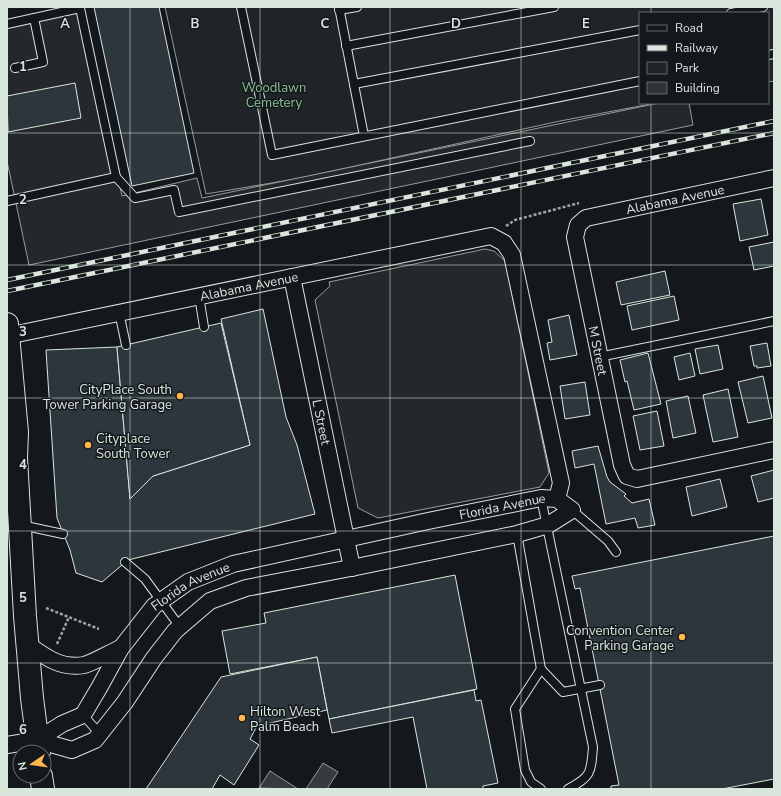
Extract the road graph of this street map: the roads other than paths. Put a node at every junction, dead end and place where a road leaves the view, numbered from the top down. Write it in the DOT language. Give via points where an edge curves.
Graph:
graph roads {
  1 [pos="241,7"];
  2 [pos="357,7"];
  3 [pos="554,7"];
  4 [pos="763,7"];
  5 [pos="80,8"];
  6 [pos="339,9"];
  7 [pos="736,12"];
  8 [pos="34,18"];
  9 [pos="7,24"];
  10 [pos="639,30"];
  11 [pos="346,46"];
  12 [pos="15,68"];
  13 [pos="639,81"];
  14 [pos="354,84"];
  15 [pos="364,136"];
  16 [pos="530,141"];
  17 [pos="116,177"];
  18 [pos="774,178"];
  19 [pos="7,201"];
  20 [pos="578,225"];
  21 [pos="292,277"];
  22 [pos="199,296"];
  23 [pos="120,312"];
  24 [pos="774,321"];
  25 [pos="204,327"];
  26 [pos="8,332"];
  27 [pos="126,345"];
  28 [pos="599,357"];
  29 [pos="774,450"];
  30 [pos="12,459"];
  31 [pos="549,498"];
  32 [pos="572,510"];
  33 [pos="20,524"];
  34 [pos="548,526"];
  35 [pos="63,534"];
  36 [pos="517,534"];
  37 [pos="347,539"];
  38 [pos="616,552"];
  39 [pos="126,562"];
  40 [pos="352,568"];
  41 [pos="161,601"];
  42 [pos="180,627"];
  43 [pos="27,644"];
  44 [pos="120,648"];
  45 [pos="542,669"];
  46 [pos="600,685"];
  47 [pos="581,688"];
  48 [pos="83,715"];
  49 [pos="100,734"];
  50 [pos="38,744"];
  51 [pos="40,744"];
  52 [pos="52,748"];
  53 [pos="541,789"];
  54 [pos="568,789"];
  1 -- 15 [label="lane" via="272,155"];
  2 -- 6 [label="lane"];
  3 -- 11 [label="lane"];
  4 -- 7 [label="lane"];
  5 -- 8 [label="lane"];
  5 -- 17 [label="lane"];
  6 -- 11 [label="lane"];
  8 -- 9 [label="lane"];
  8 -- 12 [label="lane" via="43,62"];
  10 -- 14 [label="lane"];
  11 -- 14 [label="lane"];
  13 -- 15 [label="lane"];
  14 -- 15 [label="lane"];
  16 -- 17 [label="lane" via="179,212 174,190 135,198"];
  17 -- 19 [label="lane"];
  18 -- 20 [label="street, Alabama Avenue" via="586,218"];
  20 -- 28 [label="street, M Street" via="575,237"];
  21 -- 22 [label="street, Alabama Avenue"];
  21 -- 31 [label="street, Alabama Avenue" via="490,236 504,243 512,255 561,483"];
  21 -- 37 [label="street, L Street"];
  22 -- 23 [label="street, Alabama Avenue"];
  22 -- 25 [label="lane"];
  23 -- 26 [label="street, Alabama Avenue"];
  23 -- 27 [label="lane"];
  24 -- 28 [label="lane"];
  26 -- 30 [label="main road" via="17,432"];
  28 -- 29 [label="street, M Street" via="622,465 627,476 637,478"];
  30 -- 33 [label="main road"];
  31 -- 32 [label="street, Florida Avenue"];
  31 -- 34 [label="lane"];
  31 -- 37 [label="street, Florida Avenue"];
  32 -- 34 [label="street, Florida Avenue"];
  32 -- 38 [label="lane" via="608,541"];
  33 -- 35 [label="lane"];
  33 -- 43 [label="main road"];
  34 -- 36 [label="street, Florida Avenue"];
  34 -- 47 [label="lane"];
  36 -- 40 [label="street, Florida Avenue"];
  36 -- 45 [label="lane"];
  37 -- 40 [label="street, L Street"];
  37 -- 41 [label="street, Florida Avenue" via="233,564 188,582"];
  39 -- 41 [label="lane" via="145,579"];
  40 -- 42 [label="street, Florida Avenue" via="246,588 210,601"];
  41 -- 42 [label="lane"];
  41 -- 44 [label="street, Florida Avenue"];
  42 -- 49 [label="street, Florida Avenue" via="154,658"];
  43 -- 44 [label="street" via="47,659 66,666 85,665"];
  43 -- 50 [label="main road"];
  44 -- 48 [label="street, Florida Avenue"];
  45 -- 47 [label="lane" via="563,692"];
  45 -- 53 [label="lane" via="515,709 525,770 531,782"];
  46 -- 47 [label="lane"];
  47 -- 54 [label="lane" via="593,747 592,764 589,775"];
  48 -- 49 [label="lane"];
  48 -- 51 [label="street" via="62,724"];
  49 -- 52 [label="street, Florida Avenue" via="95,740 72,750"];
}
